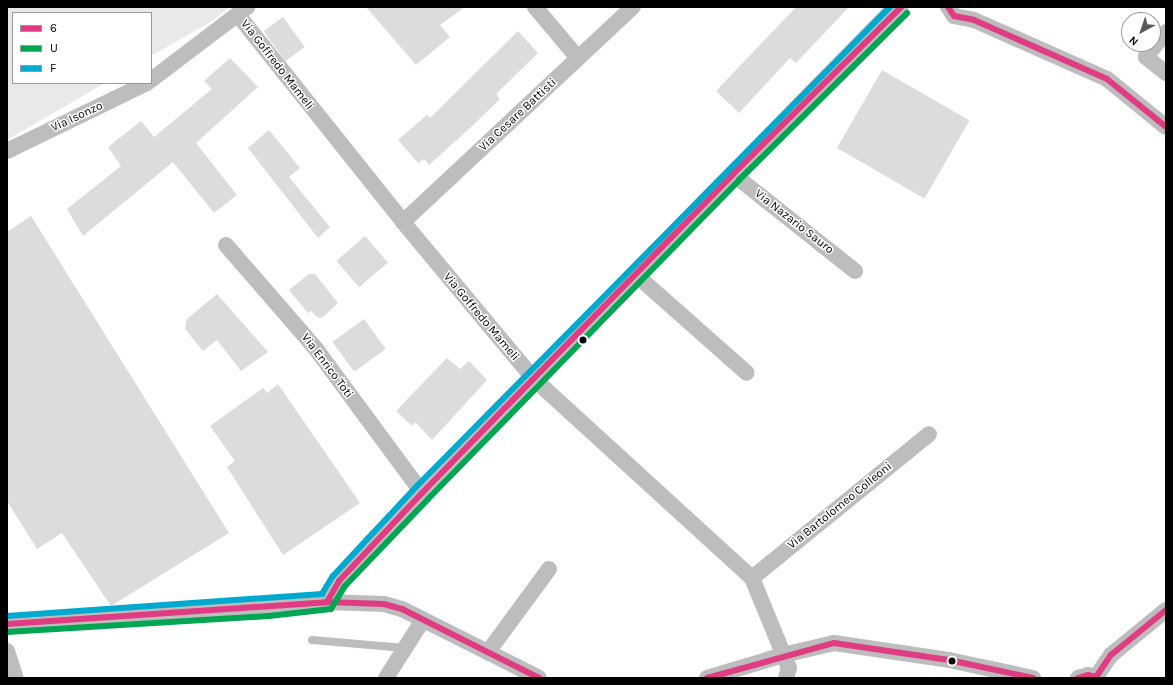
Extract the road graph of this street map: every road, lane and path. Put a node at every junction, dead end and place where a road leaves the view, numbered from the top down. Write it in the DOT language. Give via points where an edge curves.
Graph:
graph roads {
  1 [pos="535,7"];
  2 [pos="632,7"];
  3 [pos="899,7"];
  4 [pos="948,7"];
  5 [pos="242,11"];
  6 [pos="972,14"];
  7 [pos="1166,32"];
  8 [pos="578,58"];
  9 [pos="1166,73"];
  10 [pos="152,79"];
  11 [pos="145,84"];
  12 [pos="1166,127"];
  13 [pos="7,151"];
  14 [pos="732,174"];
  15 [pos="403,222"];
  16 [pos="226,244"];
  17 [pos="856,271"];
  18 [pos="635,274"];
  19 [pos="747,372"];
  20 [pos="534,379"];
  21 [pos="929,434"];
  22 [pos="422,493"];
  23 [pos="549,569"];
  24 [pos="752,578"];
  25 [pos="327,602"];
  26 [pos="1166,610"];
  27 [pos="423,620"];
  28 [pos="7,624"];
  29 [pos="312,640"];
  30 [pos="405,648"];
  31 [pos="7,651"];
  32 [pos="488,652"];
  33 [pos="783,655"];
  34 [pos="16,678"];
  35 [pos="386,678"];
  36 [pos="539,678"];
  37 [pos="707,678"];
  38 [pos="786,678"];
  39 [pos="1033,678"];
  40 [pos="1078,678"];
  41 [pos="1097,678"];
  1 -- 8 [label="street"];
  2 -- 8 [label="street, Via Cesare Battisti"];
  3 -- 14 [label="street"];
  4 -- 6 [label="street" via="954,16"];
  5 -- 10 [label="street"];
  5 -- 15 [label="street, Via Goffredo Mameli"];
  6 -- 12 [label="street" via="1107,79"];
  7 -- 9 [label="street" via="1146,57"];
  8 -- 15 [label="street, Via Cesare Battisti"];
  11 -- 13 [label="street, Via Isonzo"];
  14 -- 17 [label="street, Via Nazario Sauro"];
  14 -- 18 [label="street"];
  15 -- 20 [label="street, Via Goffredo Mameli"];
  16 -- 22 [label="street, Via Enrico Toti" via="316,349"];
  18 -- 19 [label="street"];
  18 -- 20 [label="street"];
  20 -- 22 [label="street"];
  20 -- 24 [label="street, Via Goffredo Mameli"];
  21 -- 24 [label="street, Via Bartolomeo Colleoni"];
  22 -- 25 [label="street" via="339,581"];
  23 -- 32 [label="street"];
  24 -- 33 [label="street, Via Goffredo Mameli"];
  25 -- 27 [label="street" via="384,604"];
  25 -- 28 [label="street" via="269,608"];
  26 -- 41 [label="street" via="1111,655"];
  27 -- 30 [label="street"];
  27 -- 32 [label="street"];
  29 -- 30 [label="lane"];
  30 -- 35 [label="street"];
  31 -- 34 [label="street"];
  32 -- 36 [label="street"];
  33 -- 37 [label="street"];
  33 -- 38 [label="street, Via Goffredo Mameli" via="790,668"];
  33 -- 39 [label="street" via="834,644 952,660"];
  40 -- 41 [label="street" via="1088,674"];
}
